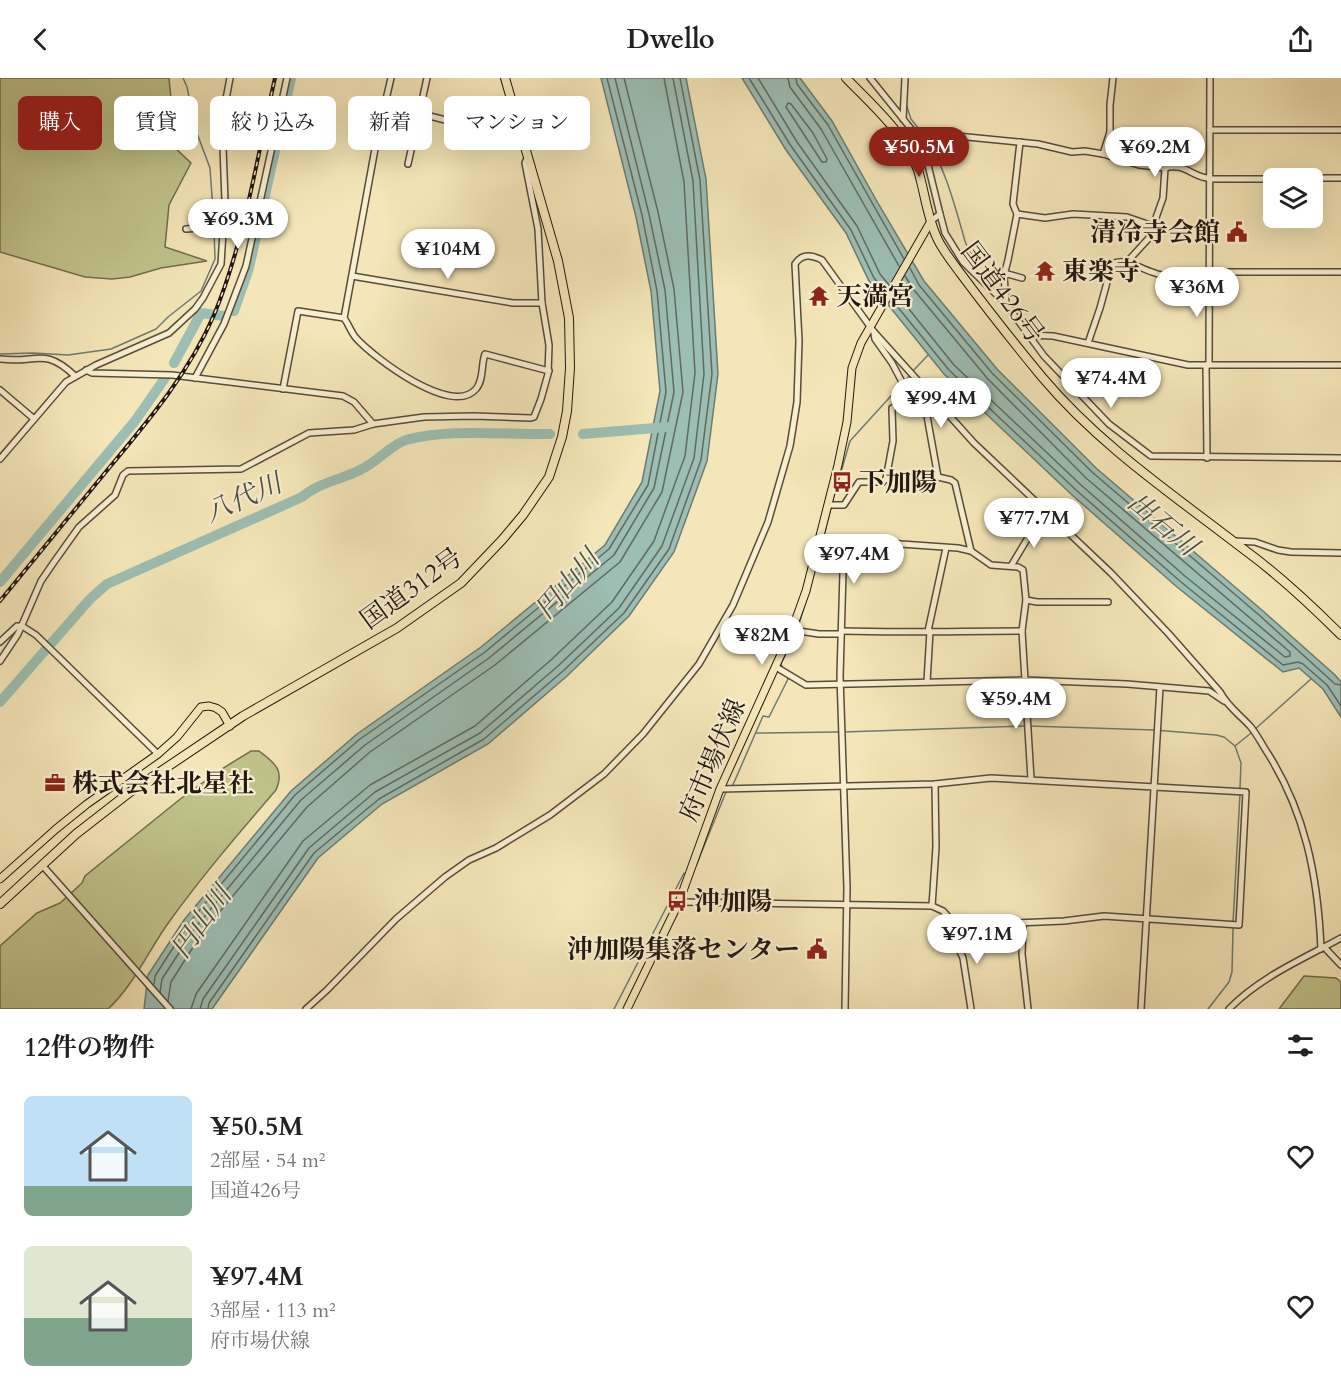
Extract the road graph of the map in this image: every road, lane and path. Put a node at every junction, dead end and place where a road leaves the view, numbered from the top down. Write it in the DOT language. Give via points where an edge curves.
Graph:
graph roads {
  1 [pos="230,78"];
  2 [pos="287,78"];
  3 [pos="391,78"];
  4 [pos="427,78"];
  5 [pos="505,78"];
  6 [pos="846,78"];
  7 [pos="870,78"];
  8 [pos="905,78"];
  9 [pos="1113,78"];
  10 [pos="1210,78"];
  11 [pos="422,96"];
  12 [pos="903,119"];
  13 [pos="1210,130"];
  14 [pos="1341,130"];
  15 [pos="916,135"];
  16 [pos="1020,142"];
  17 [pos="411,150"];
  18 [pos="1103,154"];
  19 [pos="528,156"];
  20 [pos="408,164"];
  21 [pos="1165,168"];
  22 [pos="1209,178"];
  23 [pos="1323,178"];
  24 [pos="1341,178"];
  25 [pos="1263,179"];
  26 [pos="940,214"];
  27 [pos="1017,214"];
  28 [pos="931,221"];
  29 [pos="224,226"];
  30 [pos="1154,226"];
  31 [pos="186,230"];
  32 [pos="1127,262"];
  33 [pos="1209,272"];
  34 [pos="1341,272"];
  35 [pos="1004,274"];
  36 [pos="352,276"];
  37 [pos="1022,278"];
  38 [pos="1209,279"];
  39 [pos="986,282"];
  40 [pos="542,303"];
  41 [pos="1006,304"];
  42 [pos="344,318"];
  43 [pos="872,326"];
  44 [pos="1029,335"];
  45 [pos="1088,343"];
  46 [pos="0,359"];
  47 [pos="1208,365"];
  48 [pos="1341,365"];
  49 [pos="86,370"];
  50 [pos="549,371"];
  51 [pos="75,376"];
  52 [pos="195,378"];
  53 [pos="283,389"];
  54 [pos="0,390"];
  55 [pos="912,401"];
  56 [pos="33,418"];
  57 [pos="374,424"];
  58 [pos="1207,458"];
  59 [pos="1341,458"];
  60 [pos="0,459"];
  61 [pos="937,473"];
  62 [pos="886,479"];
  63 [pos="828,505"];
  64 [pos="1032,522"];
  65 [pos="819,538"];
  66 [pos="828,540"];
  67 [pos="1233,542"];
  68 [pos="946,548"];
  69 [pos="971,550"];
  70 [pos="1341,553"];
  71 [pos="1011,566"];
  72 [pos="1026,600"];
  73 [pos="1108,602"];
  74 [pos="22,626"];
  75 [pos="792,630"];
  76 [pos="929,631"];
  77 [pos="1022,631"];
  78 [pos="1340,632"];
  79 [pos="842,633"];
  80 [pos="0,642"];
  81 [pos="0,661"];
  82 [pos="776,667"];
  83 [pos="1024,680"];
  84 [pos="927,682"];
  85 [pos="841,685"];
  86 [pos="1160,687"];
  87 [pos="1225,702"];
  88 [pos="230,726"];
  89 [pos="158,754"];
  90 [pos="1031,779"];
  91 [pos="935,784"];
  92 [pos="844,786"];
  93 [pos="1154,787"];
  94 [pos="720,789"];
  95 [pos="42,865"];
  96 [pos="0,879"];
  97 [pos="679,902"];
  98 [pos="0,904"];
  99 [pos="847,905"];
  100 [pos="932,906"];
  101 [pos="1145,919"];
  102 [pos="953,922"];
  103 [pos="1023,923"];
  104 [pos="1338,939"];
  105 [pos="1322,948"];
  106 [pos="1341,965"];
  107 [pos="170,1009"];
  108 [pos="306,1009"];
  109 [pos="627,1009"];
  110 [pos="845,1009"];
  111 [pos="971,1009"];
  112 [pos="1028,1009"];
  113 [pos="1141,1009"];
  114 [pos="1229,1009"];
  1 -- 29 [label="street" via="222,120"];
  2 -- 52 [label="street" via="246,266 224,324"];
  3 -- 36 [label="street"];
  4 -- 11 [label="street"];
  5 -- 19 [label="highway, 国道312号"];
  6 -- 28 [label="highway, 国道426号" via="892,127 909,152"];
  7 -- 12 [label="street"];
  8 -- 12 [label="street"];
  9 -- 18 [label="street" via="1110,132"];
  10 -- 13 [label="street"];
  12 -- 15 [label="street"];
  13 -- 14 [label="street"];
  13 -- 22 [label="street"];
  15 -- 16 [label="street"];
  15 -- 26 [label="street"];
  16 -- 18 [label="street"];
  16 -- 27 [label="street" via="1013,204"];
  17 -- 20 [label="street"];
  18 -- 21 [label="street" via="1138,165"];
  19 -- 40 [label="street" via="525,163 538,229"];
  19 -- 88 [label="highway, 国道312号" via="558,261 570,340 567,411 549,477 502,540 452,590 397,628"];
  21 -- 22 [label="street" via="1184,167"];
  21 -- 30 [label="street" via="1163,198"];
  22 -- 25 [label="street"];
  22 -- 33 [label="street"];
  23 -- 24 [label="street"];
  26 -- 28 [label="street"];
  26 -- 39 [label="street" via="952,246"];
  27 -- 30 [label="street" via="1045,218 1073,214 1127,217"];
  27 -- 35 [label="street"];
  28 -- 43 [label="main road, 府市場伏線"];
  28 -- 67 [label="highway, 国道426号" via="939,242 974,292 1045,380 1118,452"];
  29 -- 31 [label="street"];
  29 -- 49 [label="street" via="221,264 195,309 169,333"];
  30 -- 32 [label="street" via="1149,238"];
  32 -- 38 [label="street" via="1168,277"];
  32 -- 45 [label="street" via="1112,264"];
  33 -- 34 [label="street"];
  33 -- 38 [label="street"];
  35 -- 37 [label="street"];
  35 -- 39 [label="street"];
  35 -- 41 [label="street"];
  36 -- 40 [label="street" via="513,303"];
  36 -- 42 [label="street"];
  38 -- 47 [label="street"];
  39 -- 41 [label="street"];
  40 -- 50 [label="street"];
  41 -- 44 [label="street"];
  42 -- 50 [label="street" via="358,340 380,359 431,390 462,397 472,393 479,385 485,354"];
  42 -- 53 [label="street" via="298,310"];
  43 -- 55 [label="street" via="875,339"];
  43 -- 63 [label="main road, 府市場伏線" via="852,368 847,422"];
  43 -- 87 [label="street" via="974,443 1043,506 1166,631"];
  43 -- 108 [label="street" via="822,260 810,256 798,260 797,402 790,446 768,522 733,605 705,655 644,734 604,774 542,820 445,877 396,919"];
  44 -- 45 [label="street"];
  44 -- 58 [label="street" via="1109,424 1151,456"];
  45 -- 47 [label="street" via="1188,365"];
  46 -- 51 [label="street" via="46,357 64,365"];
  47 -- 48 [label="street"];
  47 -- 58 [label="street"];
  49 -- 51 [label="street"];
  49 -- 52 [label="street"];
  50 -- 57 [label="street" via="538,409 531,418 424,417"];
  51 -- 56 [label="street"];
  52 -- 53 [label="street"];
  53 -- 57 [label="street" via="343,396"];
  54 -- 56 [label="street"];
  55 -- 61 [label="street" via="927,416"];
  55 -- 62 [label="street" via="892,408 893,441"];
  56 -- 60 [label="street"];
  57 -- 74 [label="street" via="309,433 241,469 128,471 115,495 80,527 41,581"];
  58 -- 59 [label="street"];
  61 -- 62 [label="street"];
  61 -- 69 [label="street" via="938,477 955,483"];
  62 -- 63 [label="street" via="860,482 844,505"];
  63 -- 65 [label="main road, 府市場伏線"];
  64 -- 71 [label="street" via="1029,536"];
  65 -- 66 [label="street"];
  65 -- 75 [label="main road, 府市場伏線"];
  66 -- 68 [label="street" via="855,538"];
  66 -- 79 [label="street" via="843,572"];
  67 -- 70 [label="street" via="1255,542 1291,552"];
  67 -- 78 [label="highway, 国道426号"];
  68 -- 69 [label="street"];
  68 -- 76 [label="street"];
  69 -- 71 [label="street" via="991,565"];
  71 -- 72 [label="street" via="1023,570"];
  72 -- 73 [label="street"];
  72 -- 77 [label="street"];
  74 -- 80 [label="street"];
  74 -- 81 [label="street"];
  74 -- 89 [label="street" via="36,635"];
  75 -- 79 [label="street"];
  75 -- 82 [label="main road, 府市場伏線"];
  76 -- 77 [label="street"];
  76 -- 79 [label="street"];
  76 -- 84 [label="street"];
  77 -- 83 [label="street"];
  79 -- 85 [label="street"];
  82 -- 85 [label="street" via="806,686"];
  82 -- 94 [label="main road, 府市場伏線"];
  83 -- 84 [label="street"];
  83 -- 86 [label="street"];
  83 -- 90 [label="street"];
  84 -- 85 [label="street"];
  85 -- 92 [label="street"];
  86 -- 87 [label="street" via="1209,691"];
  86 -- 93 [label="street"];
  87 -- 105 [label="street" via="1250,726 1291,794 1305,834 1318,898"];
  88 -- 89 [label="main road" via="216,708 201,707"];
  88 -- 95 [label="highway, 国道312号" via="101,814"];
  89 -- 96 [label="main road" via="79,810"];
  90 -- 91 [label="street" via="991,778"];
  90 -- 93 [label="street"];
  91 -- 92 [label="street"];
  91 -- 100 [label="street"];
  92 -- 94 [label="street"];
  92 -- 99 [label="street"];
  93 -- 101 [label="street"];
  93 -- 101 [label="street" via="1246,792 1239,925"];
  94 -- 97 [label="main road, 府市場伏線"];
  95 -- 98 [label="highway, 国道312号"];
  95 -- 107 [label="street"];
  97 -- 99 [label="street"];
  97 -- 109 [label="main road, 府市場伏線"];
  99 -- 100 [label="street"];
  99 -- 110 [label="street"];
  100 -- 102 [label="street"];
  101 -- 103 [label="street" via="1104,916"];
  101 -- 113 [label="street"];
  102 -- 103 [label="street"];
  102 -- 111 [label="street" via="952,934 963,958"];
  103 -- 112 [label="street"];
  104 -- 105 [label="street"];
  105 -- 106 [label="street"];
  105 -- 114 [label="street" via="1250,991"];
}
